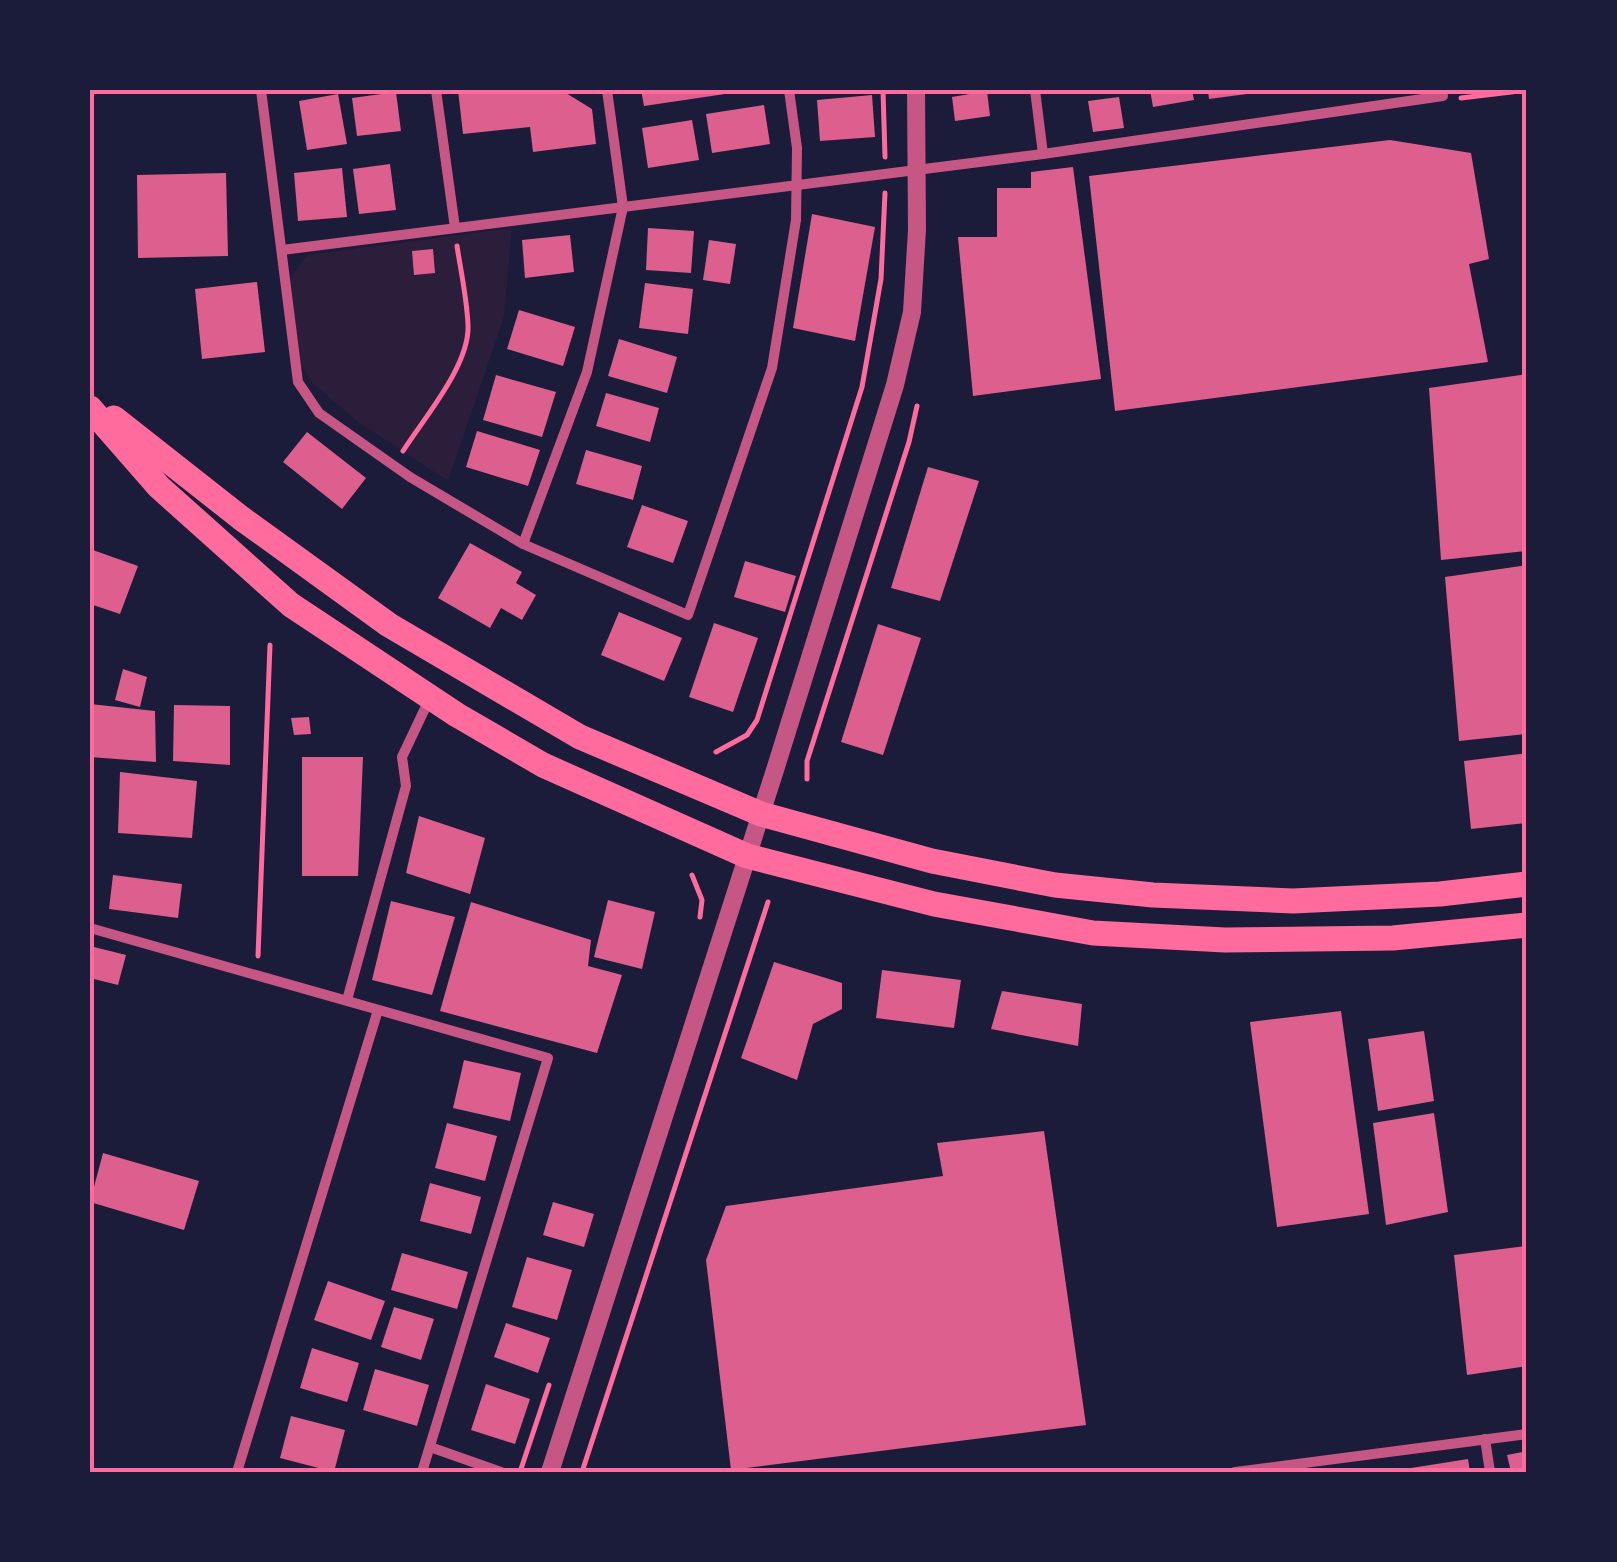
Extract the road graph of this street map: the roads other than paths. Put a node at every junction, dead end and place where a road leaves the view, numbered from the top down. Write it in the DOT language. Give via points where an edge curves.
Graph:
graph roads {
  1 [pos="261,90"];
  2 [pos="436,90"];
  3 [pos="608,90"];
  4 [pos="789,90"];
  5 [pos="916,90"];
  6 [pos="1034,90"];
  7 [pos="1442,93"];
  8 [pos="1043,154"];
  9 [pos="916,169"];
  10 [pos="797,184"];
  11 [pos="623,206"];
  12 [pos="455,228"];
  13 [pos="282,250"];
  14 [pos="90,399"];
  15 [pos="90,408"];
  16 [pos="522,544"];
  17 [pos="430,696"];
  18 [pos="761,814"];
  19 [pos="747,856"];
  20 [pos="1527,884"];
  21 [pos="1527,925"];
  22 [pos="90,928"];
  23 [pos="346,1000"];
  24 [pos="378,1010"];
  25 [pos="1527,1434"];
  26 [pos="1485,1439"];
  27 [pos="430,1447"];
  28 [pos="1326,1466"];
  29 [pos="237,1472"];
  30 [pos="422,1472"];
  31 [pos="501,1472"];
  32 [pos="550,1472"];
  33 [pos="1235,1472"];
  34 [pos="1490,1472"];
  1 -- 13 [label="street"];
  2 -- 12 [label="street"];
  3 -- 11 [label="street"];
  4 -- 10 [label="street"];
  5 -- 9 [label="street"];
  6 -- 8 [label="street"];
  7 -- 8 [label="street"];
  8 -- 9 [label="street"];
  9 -- 10 [label="street"];
  9 -- 18 [label="street" via="912,312 895,385"];
  10 -- 11 [label="street"];
  10 -- 16 [label="street" via="772,368 688,615"];
  11 -- 12 [label="street"];
  11 -- 16 [label="street" via="586,372"];
  12 -- 13 [label="street"];
  13 -- 16 [label="street" via="298,382 319,412"];
  14 -- 18 [label="highway" via="389,625 580,738"];
  15 -- 17 [label="highway" via="159,487 291,604"];
  17 -- 19 [label="highway" via="543,765"];
  17 -- 23 [label="street" via="402,757 406,786"];
  18 -- 19 [label="street"];
  18 -- 20 [label="highway" via="932,862 1153,895 1293,901"];
  19 -- 21 [label="highway" via="934,904 1092,932 1225,940 1393,938"];
  19 -- 32 [label="street"];
  22 -- 23 [label="street"];
  23 -- 24 [label="street"];
  24 -- 27 [label="street" via="548,1058"];
  24 -- 29 [label="street"];
  25 -- 26 [label="street"];
  26 -- 28 [label="street"];
  26 -- 34 [label="street"];
  27 -- 30 [label="street"];
  27 -- 31 [label="street"];
  28 -- 33 [label="street"];
}
